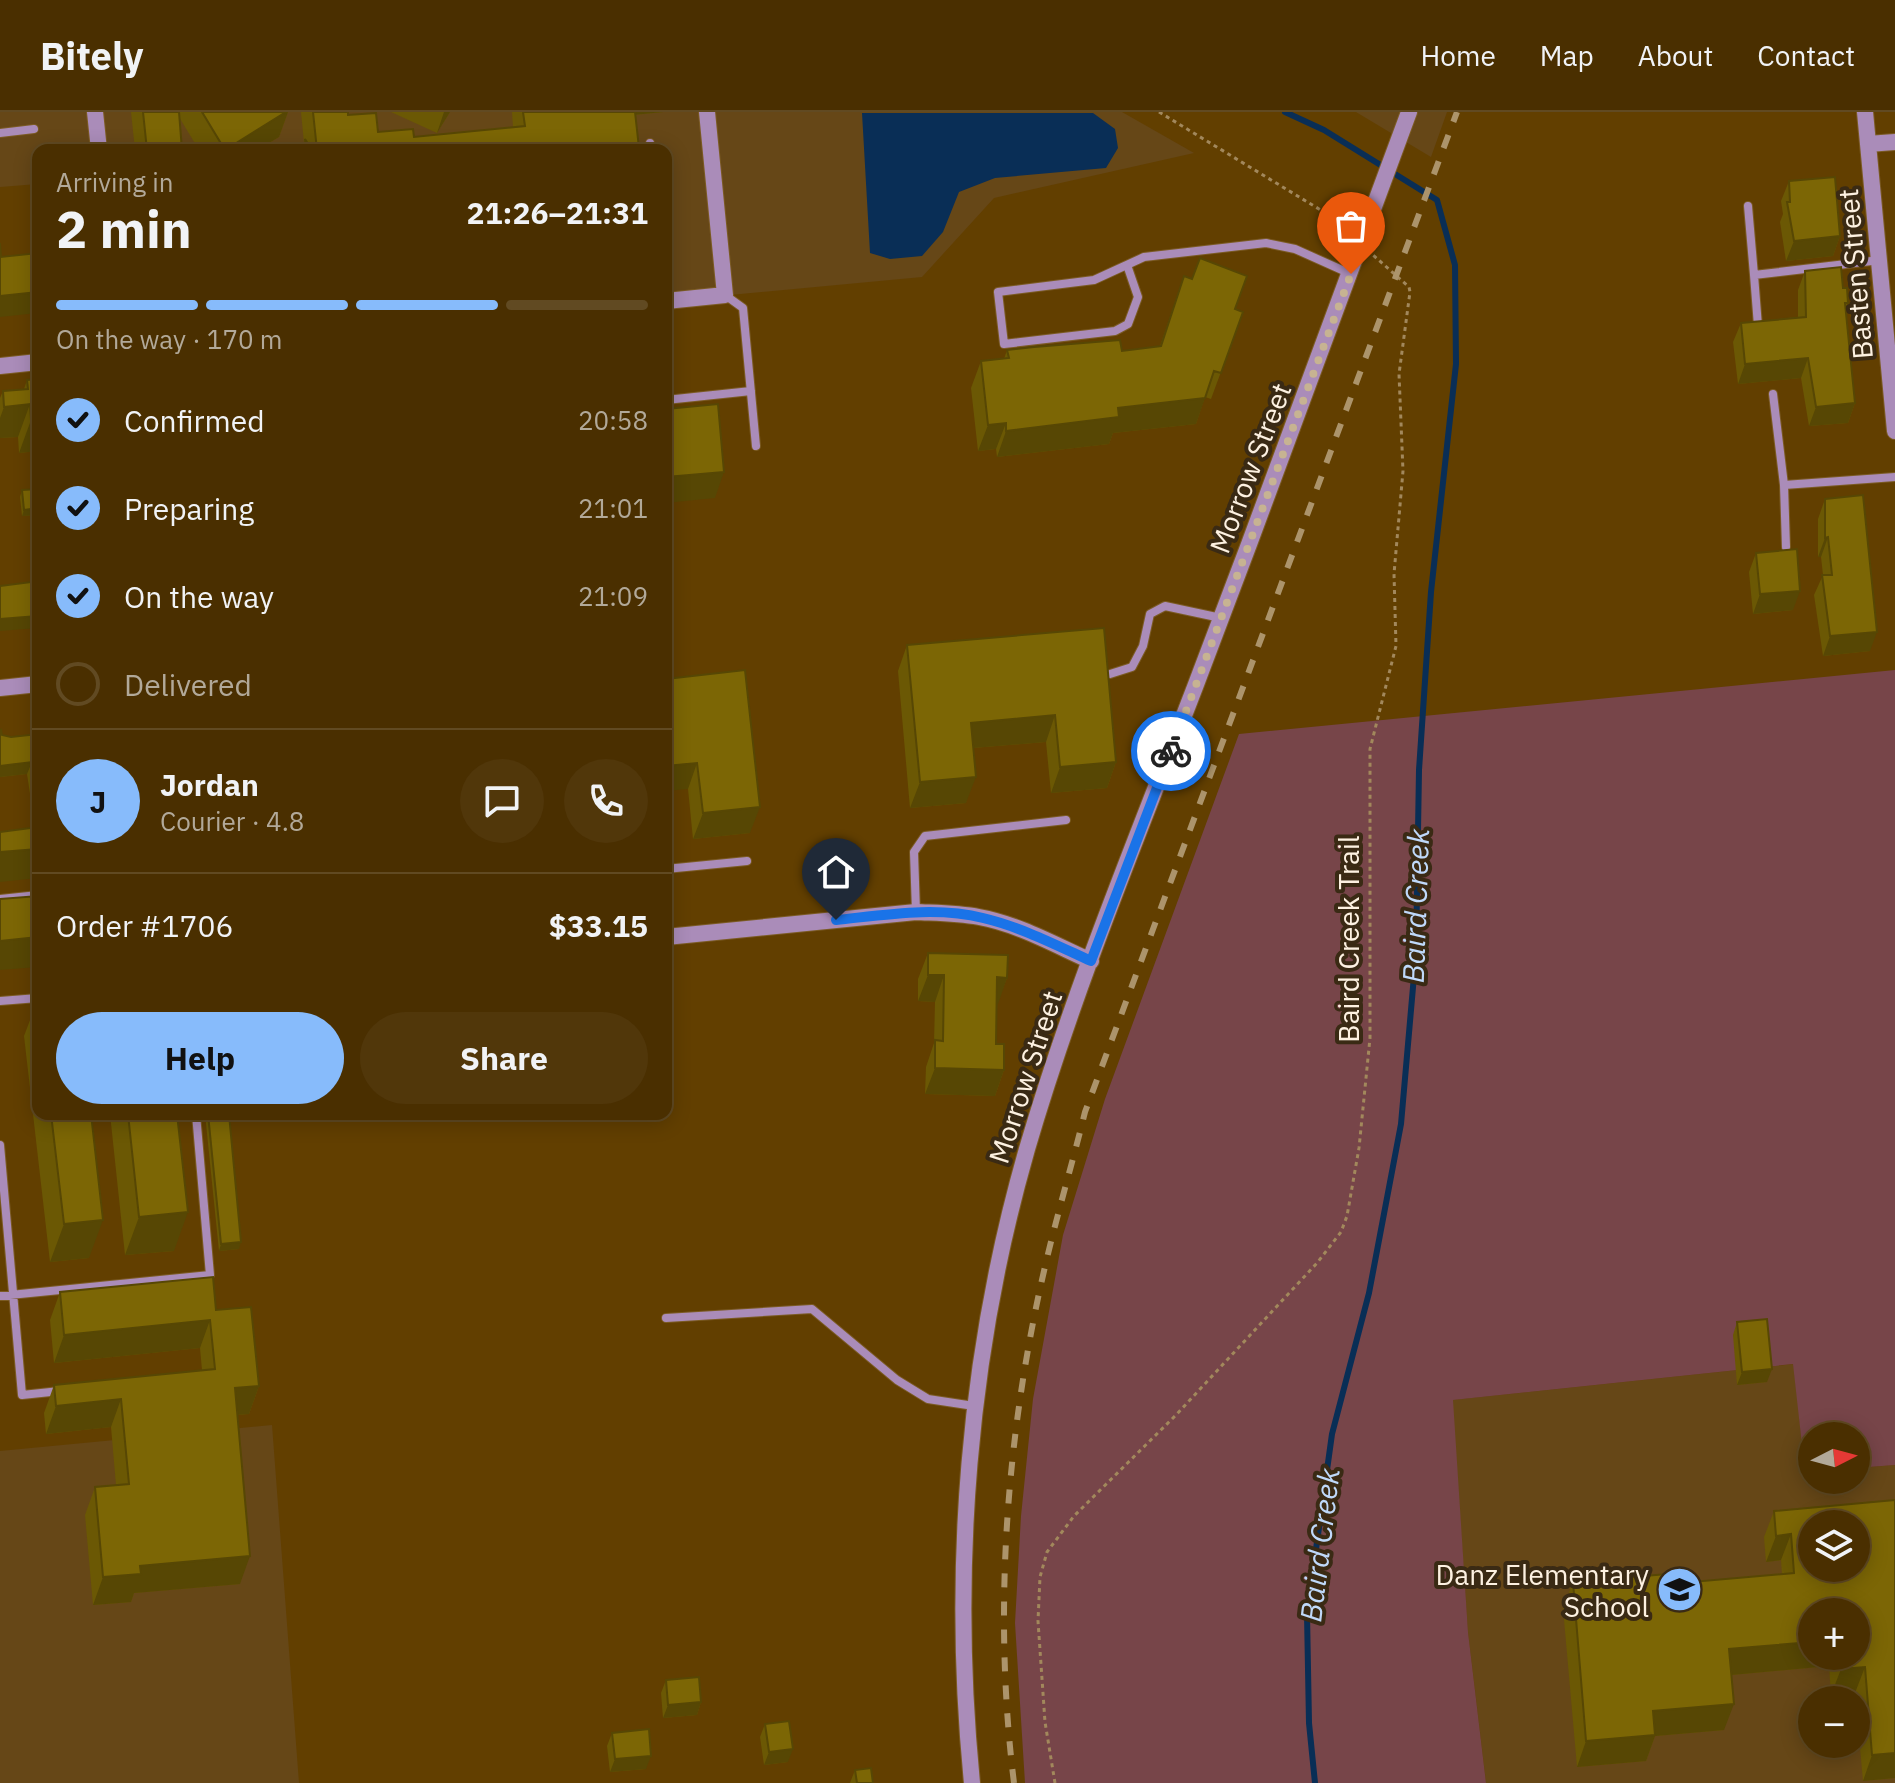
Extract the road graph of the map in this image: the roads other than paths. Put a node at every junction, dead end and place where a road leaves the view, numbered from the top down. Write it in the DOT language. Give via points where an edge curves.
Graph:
graph roads {
  1 [pos="95,112"];
  2 [pos="707,112"];
  3 [pos="1409,112"];
  4 [pos="1865,112"];
  5 [pos="34,129"];
  6 [pos="0,133"];
  7 [pos="1895,142"];
  8 [pos="98,144"];
  9 [pos="1868,144"];
  10 [pos="1748,206"];
  11 [pos="1881,260"];
  12 [pos="1127,265"];
  13 [pos="1351,274"];
  14 [pos="1754,275"];
  15 [pos="725,295"];
  16 [pos="672,300"];
  17 [pos="1758,326"];
  18 [pos="32,363"];
  19 [pos="0,366"];
  20 [pos="751,391"];
  21 [pos="1773,394"];
  22 [pos="672,399"];
  23 [pos="1895,431"];
  24 [pos="756,446"];
  25 [pos="1895,477"];
  26 [pos="1784,485"];
  27 [pos="1786,547"];
  28 [pos="1221,618"];
  29 [pos="1110,674"];
  30 [pos="32,685"];
  31 [pos="0,688"];
  32 [pos="1066,820"];
  33 [pos="747,861"];
  34 [pos="672,868"];
  35 [pos="32,896"];
  36 [pos="0,899"];
  37 [pos="916,912"];
  38 [pos="672,936"];
  39 [pos="1091,961"];
  40 [pos="32,998"];
  41 [pos="0,1001"];
  42 [pos="197,1120"];
  43 [pos="0,1145"];
  44 [pos="12,1294"];
  45 [pos="0,1296"];
  46 [pos="666,1318"];
  47 [pos="68,1391"];
  48 [pos="974,1406"];
  49 [pos="972,1783"];
  1 -- 8 [label="street"];
  2 -- 15 [label="street"];
  3 -- 13 [label="street, Morrow Street"];
  4 -- 9 [label="street, Basten Street"];
  5 -- 6 [label="lane"];
  7 -- 9 [label="street"];
  9 -- 11 [label="street, Basten Street"];
  10 -- 14 [label="lane"];
  11 -- 14 [label="lane"];
  11 -- 23 [label="street, Basten Street"];
  12 -- 12 [label="lane" via="1094,280 998,292 1004,344 1115,331 1128,324 1138,297"];
  12 -- 13 [label="lane" via="1144,257 1266,243 1295,249"];
  13 -- 28 [label="street, Morrow Street"];
  14 -- 17 [label="lane"];
  15 -- 16 [label="street"];
  15 -- 20 [label="lane" via="743,308"];
  18 -- 19 [label="street"];
  20 -- 22 [label="lane"];
  20 -- 24 [label="lane"];
  21 -- 26 [label="lane"];
  25 -- 26 [label="lane"];
  26 -- 27 [label="lane"];
  28 -- 29 [label="lane" via="1165,606 1150,614 1132,667"];
  28 -- 39 [label="street, Morrow Street"];
  30 -- 31 [label="street"];
  32 -- 37 [label="lane" via="925,836 914,852"];
  33 -- 34 [label="lane"];
  35 -- 36 [label="lane"];
  37 -- 38 [label="street"];
  37 -- 39 [label="street" via="980,917"];
  39 -- 48 [label="street, Morrow Street" via="1026,1152 1004,1239"];
  40 -- 41 [label="lane"];
  42 -- 44 [label="lane" via="210,1275"];
  43 -- 44 [label="lane"];
  44 -- 45 [label="lane"];
  44 -- 47 [label="lane" via="22,1395"];
  46 -- 48 [label="lane" via="812,1309 928,1399"];
  48 -- 49 [label="street, Morrow Street" via="964,1597"];
}
